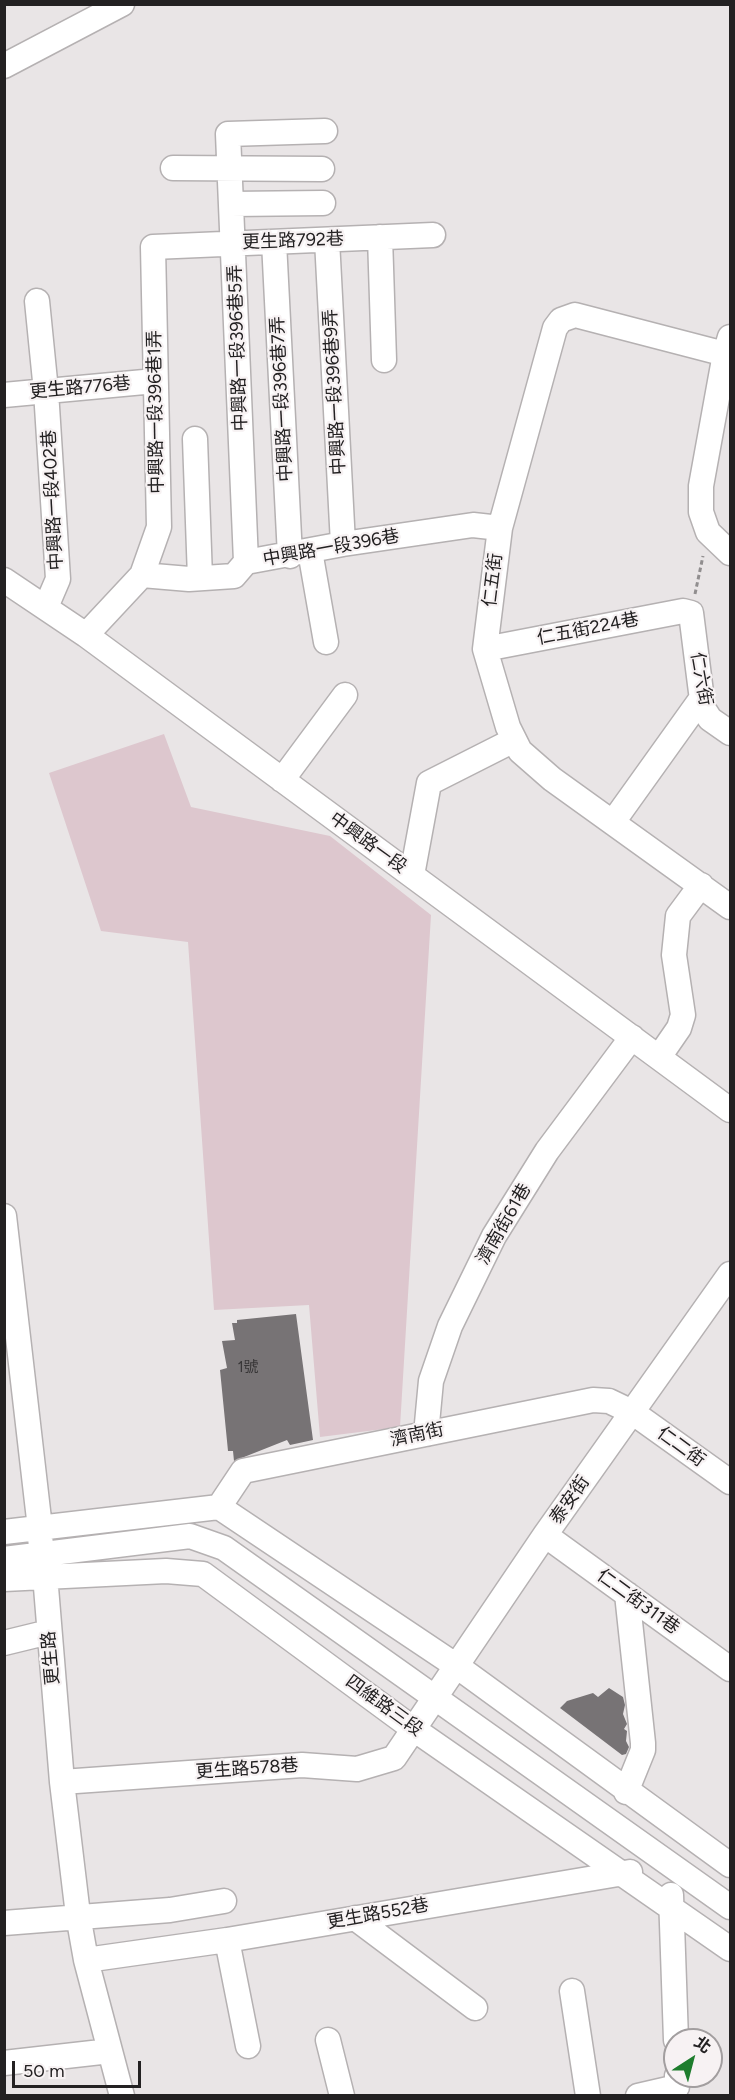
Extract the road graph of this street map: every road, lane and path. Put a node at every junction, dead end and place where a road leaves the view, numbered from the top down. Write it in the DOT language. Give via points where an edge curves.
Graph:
graph roads {
  1 [pos="122,4"];
  2 [pos="4,66"];
  3 [pos="326,131"];
  4 [pos="173,168"];
  5 [pos="230,169"];
  6 [pos="322,169"];
  7 [pos="322,202"];
  8 [pos="231,204"];
  9 [pos="433,235"];
  10 [pos="380,237"];
  11 [pos="327,240"];
  12 [pos="274,242"];
  13 [pos="233,243"];
  14 [pos="153,247"];
  15 [pos="37,301"];
  16 [pos="728,345"];
  17 [pos="384,360"];
  18 [pos="155,381"];
  19 [pos="46,391"];
  20 [pos="4,395"];
  21 [pos="195,439"];
  22 [pos="500,528"];
  23 [pos="708,532"];
  24 [pos="343,544"];
  25 [pos="300,553"];
  26 [pos="730,553"];
  27 [pos="246,562"];
  28 [pos="142,575"];
  29 [pos="200,579"];
  30 [pos="4,580"];
  31 [pos="46,607"];
  32 [pos="691,613"];
  33 [pos="86,635"];
  34 [pos="326,642"];
  35 [pos="485,649"];
  36 [pos="345,695"];
  37 [pos="701,699"];
  38 [pos="730,733"];
  39 [pos="514,740"];
  40 [pos="282,780"];
  41 [pos="613,822"];
  42 [pos="412,875"];
  43 [pos="701,885"];
  44 [pos="730,907"];
  45 [pos="632,1037"];
  46 [pos="659,1057"];
  47 [pos="730,1110"];
  48 [pos="5,1222"];
  49 [pos="730,1274"];
  50 [pos="723,1300"];
  51 [pos="632,1412"];
  52 [pos="426,1434"];
  53 [pos="730,1482"];
  54 [pos="219,1507"];
  55 [pos="40,1528"];
  56 [pos="4,1533"];
  57 [pos="545,1535"];
  58 [pos="4,1559"];
  59 [pos="43,1566"];
  60 [pos="4,1580"];
  61 [pos="627,1594"];
  62 [pos="49,1632"];
  63 [pos="4,1643"];
  64 [pos="458,1667"];
  65 [pos="730,1669"];
  66 [pos="436,1697"];
  67 [pos="415,1730"];
  68 [pos="62,1782"];
  69 [pos="626,1792"];
  70 [pos="727,1855"];
  71 [pos="670,1865"];
  72 [pos="622,1873"];
  73 [pos="224,1901"];
  74 [pos="671,1908"];
  75 [pos="730,1908"];
  76 [pos="170,1910"];
  77 [pos="78,1915"];
  78 [pos="355,1918"];
  79 [pos="4,1923"];
  80 [pos="227,1940"];
  81 [pos="178,1947"];
  82 [pos="730,1949"];
  83 [pos="86,1960"];
  84 [pos="572,1991"];
  85 [pos="476,2008"];
  86 [pos="676,2028"];
  87 [pos="328,2040"];
  88 [pos="248,2046"];
  89 [pos="110,2051"];
  90 [pos="4,2063"];
  91 [pos="663,2086"];
  92 [pos="122,2096"];
  93 [pos="342,2096"];
  94 [pos="588,2096"];
  95 [pos="638,2096"];
  1 -- 2 [label="street"];
  3 -- 5 [label="street, 中興路一段396巷5弄" via="228,134"];
  4 -- 5 [label="street"];
  5 -- 6 [label="street"];
  5 -- 8 [label="street, 中興路一段396巷5弄"];
  7 -- 8 [label="street"];
  8 -- 13 [label="street, 中興路一段396巷5弄"];
  9 -- 10 [label="street, 更生路792巷"];
  10 -- 11 [label="street, 更生路792巷"];
  10 -- 17 [label="street"];
  11 -- 12 [label="street, 更生路792巷"];
  11 -- 24 [label="street, 中興路一段396巷9弄"];
  12 -- 13 [label="street, 更生路792巷"];
  12 -- 25 [label="street, 中興路一段396巷7弄"];
  13 -- 14 [label="street, 更生路792巷"];
  13 -- 27 [label="street, 中興路一段396巷5弄"];
  14 -- 18 [label="street, 中興路一段396巷1弄"];
  15 -- 19 [label="street, 中興路一段402巷"];
  16 -- 22 [label="street, 仁五街" via="575,315 561,320 555,328"];
  16 -- 23 [label="street" via="701,486 701,512"];
  18 -- 19 [label="street, 更生路776巷"];
  18 -- 28 [label="street, 中興路一段396巷1弄" via="159,527"];
  19 -- 20 [label="street, 更生路776巷"];
  19 -- 31 [label="street, 中興路一段402巷" via="58,579"];
  21 -- 29 [label="street"];
  22 -- 24 [label="street, 中興路一段396巷" via="473,525"];
  22 -- 35 [label="street, 仁五街"];
  23 -- 26 [label="street"];
  23 -- 32 [label="path"];
  24 -- 25 [label="street, 中興路一段396巷"];
  25 -- 27 [label="street, 中興路一段396巷"];
  25 -- 34 [label="street, 中興路一段396巷7弄"];
  27 -- 29 [label="street, 中興路一段396巷" via="234,576"];
  28 -- 29 [label="street, 中興路一段396巷"];
  28 -- 33 [label="street"];
  30 -- 31 [label="street, 中興路一段"];
  31 -- 33 [label="street, 中興路一段"];
  32 -- 35 [label="street, 仁五街224巷" via="682,611"];
  32 -- 37 [label="street, 仁六街"];
  33 -- 40 [label="street, 中興路一段"];
  35 -- 39 [label="street, 仁五街"];
  36 -- 40 [label="street"];
  37 -- 38 [label="street, 仁六街" via="710,719"];
  37 -- 41 [label="street"];
  39 -- 41 [label="street, 仁五街" via="520,751 544,772"];
  39 -- 42 [label="street" via="429,783"];
  40 -- 42 [label="street, 中興路一段"];
  41 -- 43 [label="street, 仁五街"];
  42 -- 45 [label="street, 中興路一段"];
  43 -- 44 [label="street, 仁五街"];
  43 -- 46 [label="street" via="678,916 674,955 683,1015"];
  45 -- 46 [label="street, 中興路一段"];
  45 -- 52 [label="street, 濟南街61巷" via="547,1151 494,1236 450,1326 431,1381"];
  46 -- 47 [label="street, 中興路一段"];
  48 -- 55 [label="street, 更生路"];
  49 -- 50 [label="street, 泰安街"];
  50 -- 51 [label="street, 泰安街"];
  51 -- 52 [label="street, 濟南街" via="609,1401 593,1400"];
  51 -- 53 [label="street, 仁二街"];
  51 -- 57 [label="street, 泰安街"];
  52 -- 54 [label="street, 濟南街" via="243,1471"];
  54 -- 55 [label="street"];
  54 -- 64 [label="street"];
  55 -- 56 [label="street"];
  55 -- 59 [label="street, 更生路"];
  57 -- 61 [label="street, 仁二街311巷"];
  57 -- 64 [label="street, 泰安街"];
  58 -- 59 [label="street, 四維路三段"];
  59 -- 60 [label="street, 四維路三段"];
  59 -- 62 [label="street, 更生路"];
  59 -- 66 [label="street, 四維路三段" via="190,1536 224,1548"];
  59 -- 67 [label="street, 四維路三段" via="203,1574"];
  61 -- 65 [label="street, 仁二街311巷"];
  61 -- 69 [label="street" via="644,1743"];
  62 -- 63 [label="street"];
  62 -- 68 [label="street, 更生路"];
  64 -- 66 [label="street, 泰安街"];
  64 -- 69 [label="street"];
  66 -- 67 [label="street, 泰安街"];
  66 -- 71 [label="street, 四維路三段"];
  67 -- 68 [label="street, 更生路578巷" via="394,1758 357,1769 302,1764"];
  67 -- 72 [label="street, 四維路三段"];
  68 -- 77 [label="street, 更生路"];
  69 -- 70 [label="street"];
  71 -- 72 [label="street, 更生路552巷"];
  71 -- 74 [label="street"];
  71 -- 75 [label="street, 四維路三段"];
  72 -- 74 [label="street, 四維路三段"];
  72 -- 78 [label="street, 更生路552巷"];
  73 -- 76 [label="street"];
  74 -- 82 [label="street, 四維路三段"];
  74 -- 86 [label="street"];
  76 -- 77 [label="street"];
  76 -- 81 [label="street"];
  77 -- 79 [label="street"];
  77 -- 83 [label="street, 更生路"];
  78 -- 80 [label="street, 更生路552巷"];
  78 -- 85 [label="street"];
  80 -- 81 [label="street, 更生路552巷"];
  80 -- 88 [label="street"];
  81 -- 83 [label="street, 更生路552巷"];
  83 -- 89 [label="street, 更生路"];
  84 -- 94 [label="street"];
  87 -- 93 [label="street"];
  89 -- 90 [label="street"];
  89 -- 92 [label="street, 更生路"];
  91 -- 95 [label="street"];
}
